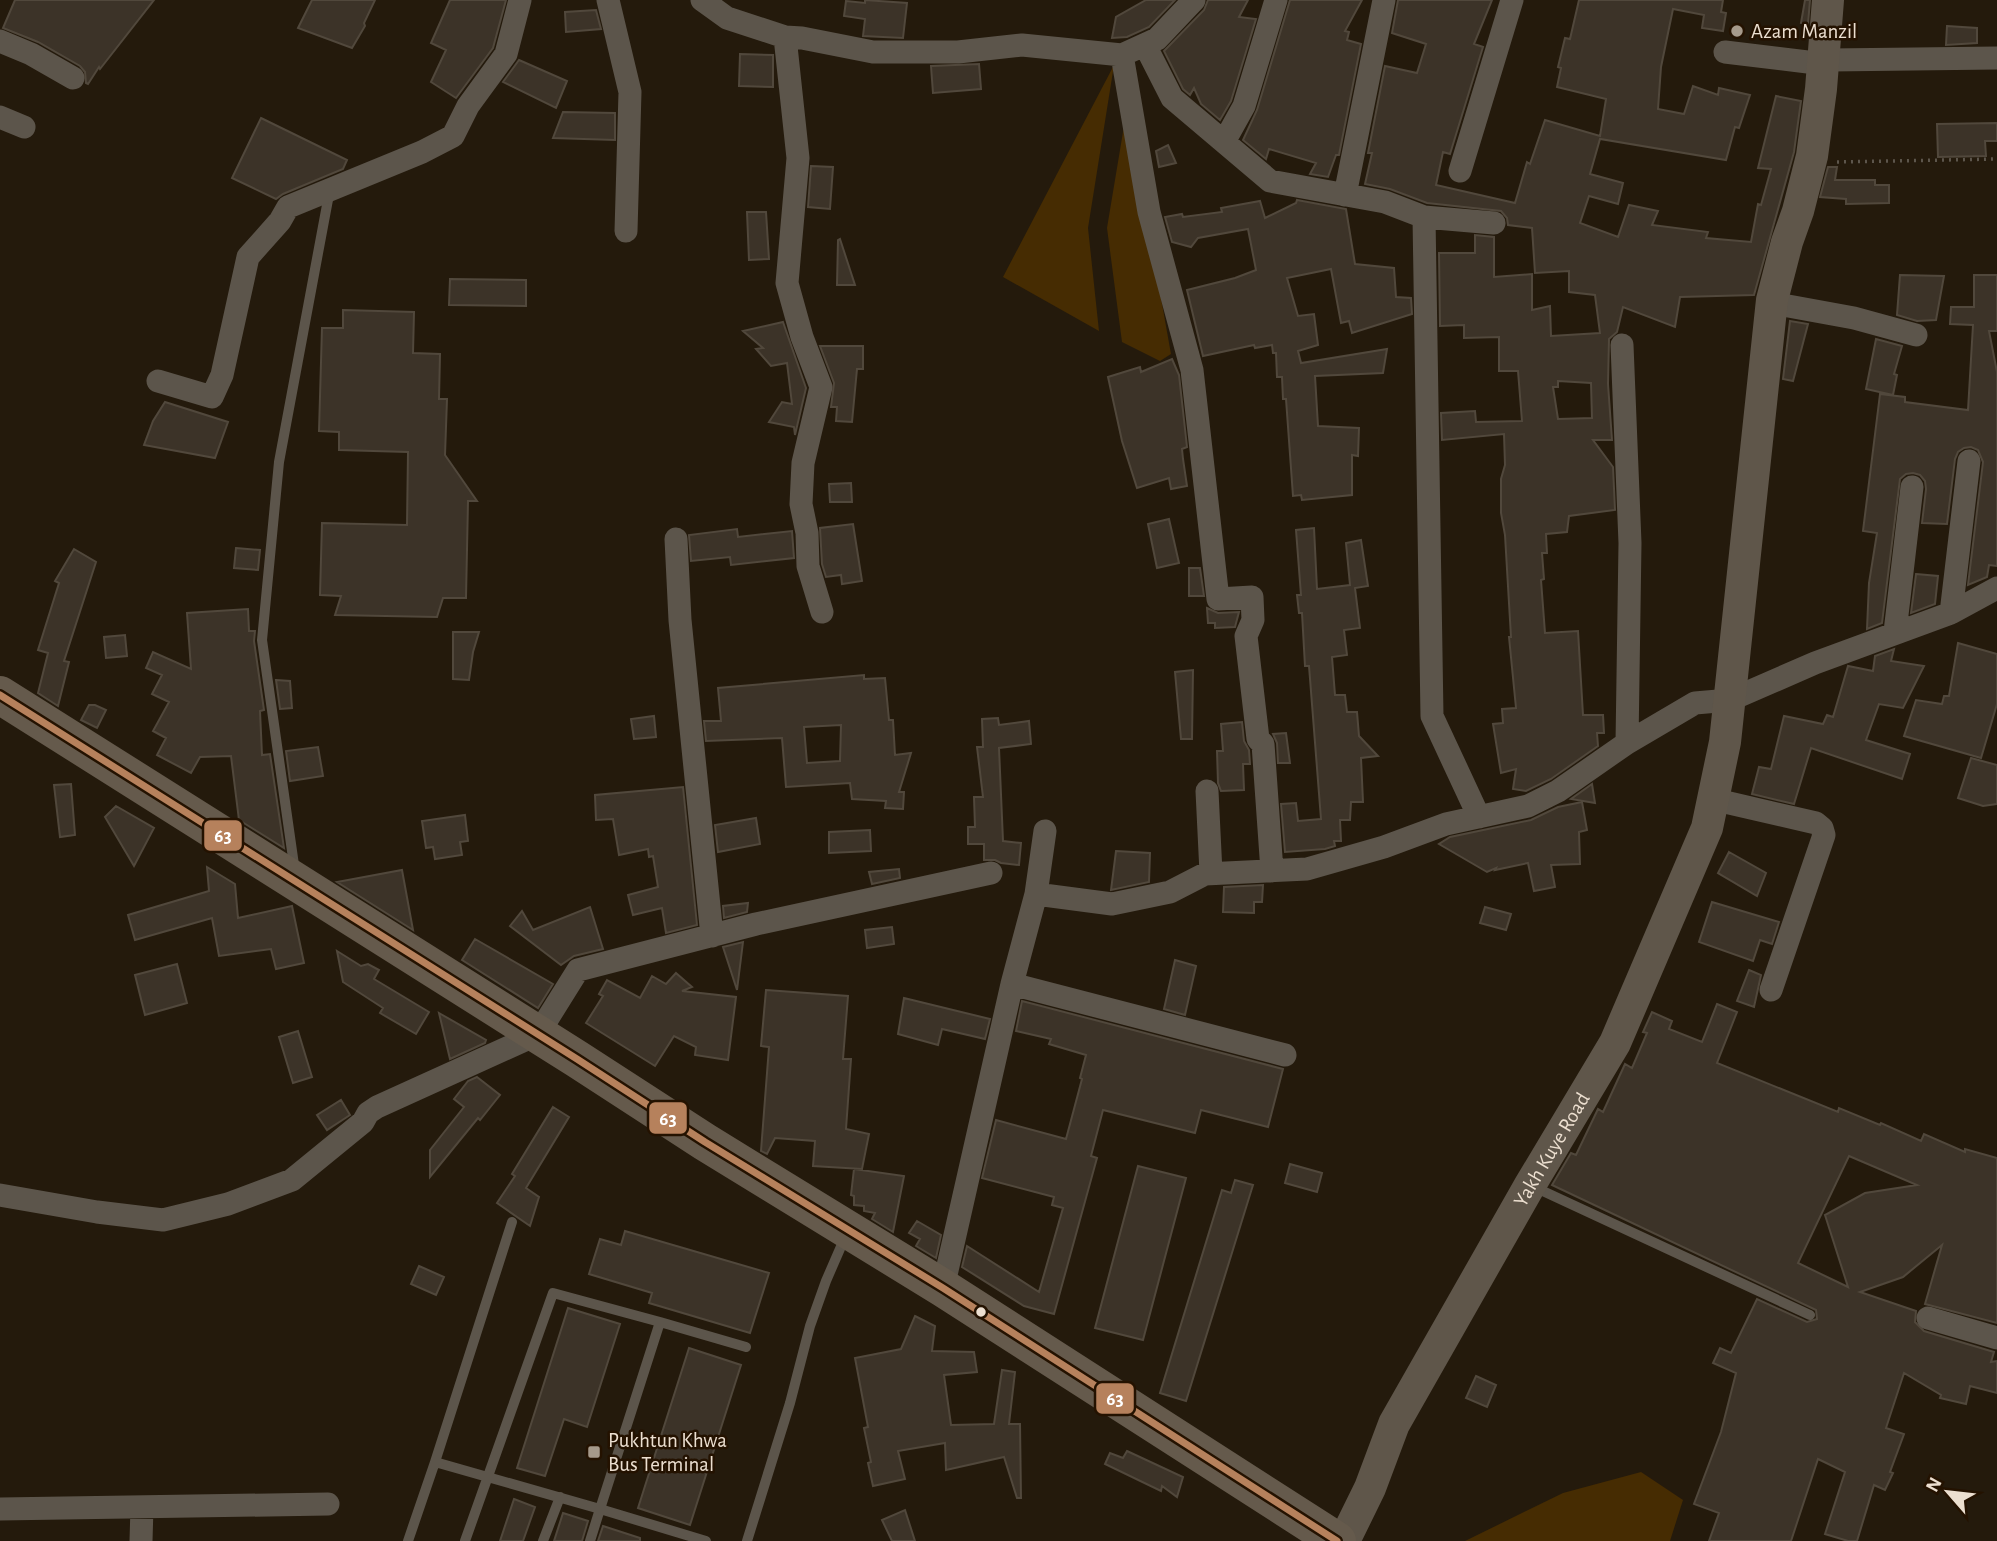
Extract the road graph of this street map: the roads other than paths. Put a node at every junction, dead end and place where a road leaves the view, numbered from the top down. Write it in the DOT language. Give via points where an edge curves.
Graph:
graph roads {
  1 [pos="520,0"];
  2 [pos="608,0"];
  3 [pos="702,0"];
  4 [pos="1194,0"];
  5 [pos="1276,0"];
  6 [pos="1384,0"];
  7 [pos="1512,0"];
  8 [pos="1828,0"];
  9 [pos="785,37"];
  10 [pos="0,41"];
  11 [pos="1145,45"];
  12 [pos="1726,52"];
  13 [pos="1122,55"];
  14 [pos="1997,58"];
  15 [pos="1824,64"];
  16 [pos="73,78"];
  17 [pos="0,117"];
  18 [pos="24,127"];
  19 [pos="1224,142"];
  20 [pos="1460,171"];
  21 [pos="330,189"];
  22 [pos="1345,195"];
  23 [pos="1424,217"];
  24 [pos="1494,223"];
  25 [pos="626,231"];
  26 [pos="1772,303"];
  27 [pos="1916,335"];
  28 [pos="1622,345"];
  29 [pos="158,381"];
  30 [pos="1969,461"];
  31 [pos="1912,487"];
  32 [pos="676,539"];
  33 [pos="1997,588"];
  34 [pos="822,612"];
  35 [pos="1951,613"];
  36 [pos="1895,632"];
  37 [pos="0,695"];
  38 [pos="1730,700"];
  39 [pos="1627,743"];
  40 [pos="1207,791"];
  41 [pos="1712,799"];
  42 [pos="1479,817"];
  43 [pos="1045,831"];
  44 [pos="1272,871"];
  45 [pos="991,873"];
  46 [pos="1211,873"];
  47 [pos="297,881"];
  48 [pos="1036,894"];
  49 [pos="712,936"];
  50 [pos="1012,984"];
  51 [pos="1771,990"];
  52 [pos="538,1034"];
  53 [pos="1285,1055"];
  54 [pos="1530,1185"];
  55 [pos="0,1195"];
  56 [pos="512,1222"];
  57 [pos="849,1229"];
  58 [pos="943,1288"];
  59 [pos="1810,1314"];
  60 [pos="1928,1318"];
  61 [pos="660,1322"];
  62 [pos="1997,1338"];
  63 [pos="746,1347"];
  64 [pos="435,1462"];
  65 [pos="488,1477"];
  66 [pos="560,1497"];
  67 [pos="328,1504"];
  68 [pos="142,1507"];
  69 [pos="600,1509"];
  70 [pos="0,1510"];
  71 [pos="678,1537"];
  72 [pos="141,1541"];
  73 [pos="408,1541"];
  74 [pos="466,1541"];
  75 [pos="543,1541"];
  76 [pos="590,1541"];
  77 [pos="706,1541"];
  78 [pos="747,1541"];
  79 [pos="1337,1541"];
  80 [pos="1344,1541"];
  1 -- 21 [label="street" via="506,54 468,106 453,136"];
  2 -- 25 [label="street" via="630,92"];
  3 -- 9 [label="street" via="727,18"];
  4 -- 11 [label="street" via="1157,39"];
  5 -- 19 [label="street" via="1244,106"];
  6 -- 22 [label="street"];
  7 -- 20 [label="street"];
  8 -- 15 [label="main road, Yakh Kuye Road"];
  9 -- 13 [label="street" via="873,52 958,52 1022,45"];
  9 -- 34 [label="street" via="798,158 787,283 821,387 803,463 801,504 808,566"];
  10 -- 16 [label="street"];
  11 -- 13 [label="street"];
  11 -- 19 [label="street" via="1172,98"];
  12 -- 15 [label="street"];
  13 -- 44 [label="street" via="1149,212 1192,370 1218,599 1252,597 1253,621 1246,635 1258,739 1263,744"];
  14 -- 15 [label="street" via="1830,60"];
  15 -- 26 [label="main road, Yakh Kuye Road" via="1810,163"];
  17 -- 18 [label="street"];
  19 -- 22 [label="street" via="1270,181"];
  21 -- 29 [label="street" via="288,207 248,257 222,375 212,397"];
  21 -- 47 [label="lane" via="279,462 262,640"];
  22 -- 23 [label="street" via="1385,202"];
  23 -- 24 [label="street"];
  23 -- 42 [label="street" via="1432,716"];
  26 -- 27 [label="street"];
  26 -- 38 [label="main road, Yakh Kuye Road"];
  28 -- 39 [label="street" via="1630,543"];
  30 -- 35 [label="street"];
  31 -- 36 [label="street"];
  32 -- 49 [label="street"];
  33 -- 35 [label="street"];
  35 -- 36 [label="street"];
  36 -- 38 [label="street"];
  37 -- 47 [label="highway"];
  38 -- 39 [label="street" via="1695,703"];
  38 -- 41 [label="main road, Yakh Kuye Road"];
  39 -- 42 [label="street" via="1528,806"];
  40 -- 46 [label="street"];
  41 -- 51 [label="street" via="1822,828 1824,835"];
  41 -- 54 [label="main road, Yakh Kuye Road" via="1707,828 1615,1043"];
  42 -- 44 [label="street" via="1307,869"];
  43 -- 48 [label="street"];
  44 -- 46 [label="street"];
  45 -- 49 [label="street"];
  46 -- 48 [label="street" via="1170,892 1112,904"];
  47 -- 52 [label="highway"];
  48 -- 50 [label="street"];
  49 -- 52 [label="street" via="578,970"];
  50 -- 53 [label="street"];
  50 -- 58 [label="street"];
  52 -- 55 [label="street" via="377,1107 292,1180 228,1204 163,1220"];
  52 -- 57 [label="highway"];
  54 -- 59 [label="lane"];
  54 -- 80 [label="main road, Yakh Kuye Road" via="1394,1424"];
  56 -- 64 [label="lane"];
  57 -- 58 [label="highway"];
  57 -- 78 [label="lane" via="810,1326"];
  58 -- 79 [label="highway"];
  60 -- 62 [label="street"];
  61 -- 63 [label="lane"];
  61 -- 65 [label="lane" via="553,1293"];
  61 -- 69 [label="lane"];
  64 -- 65 [label="lane"];
  64 -- 73 [label="lane"];
  65 -- 66 [label="lane"];
  65 -- 74 [label="lane"];
  66 -- 69 [label="lane"];
  66 -- 75 [label="lane"];
  67 -- 68 [label="street"];
  68 -- 70 [label="street"];
  68 -- 72 [label="street"];
  69 -- 71 [label="lane"];
  69 -- 76 [label="lane"];
  71 -- 77 [label="lane"];
}
